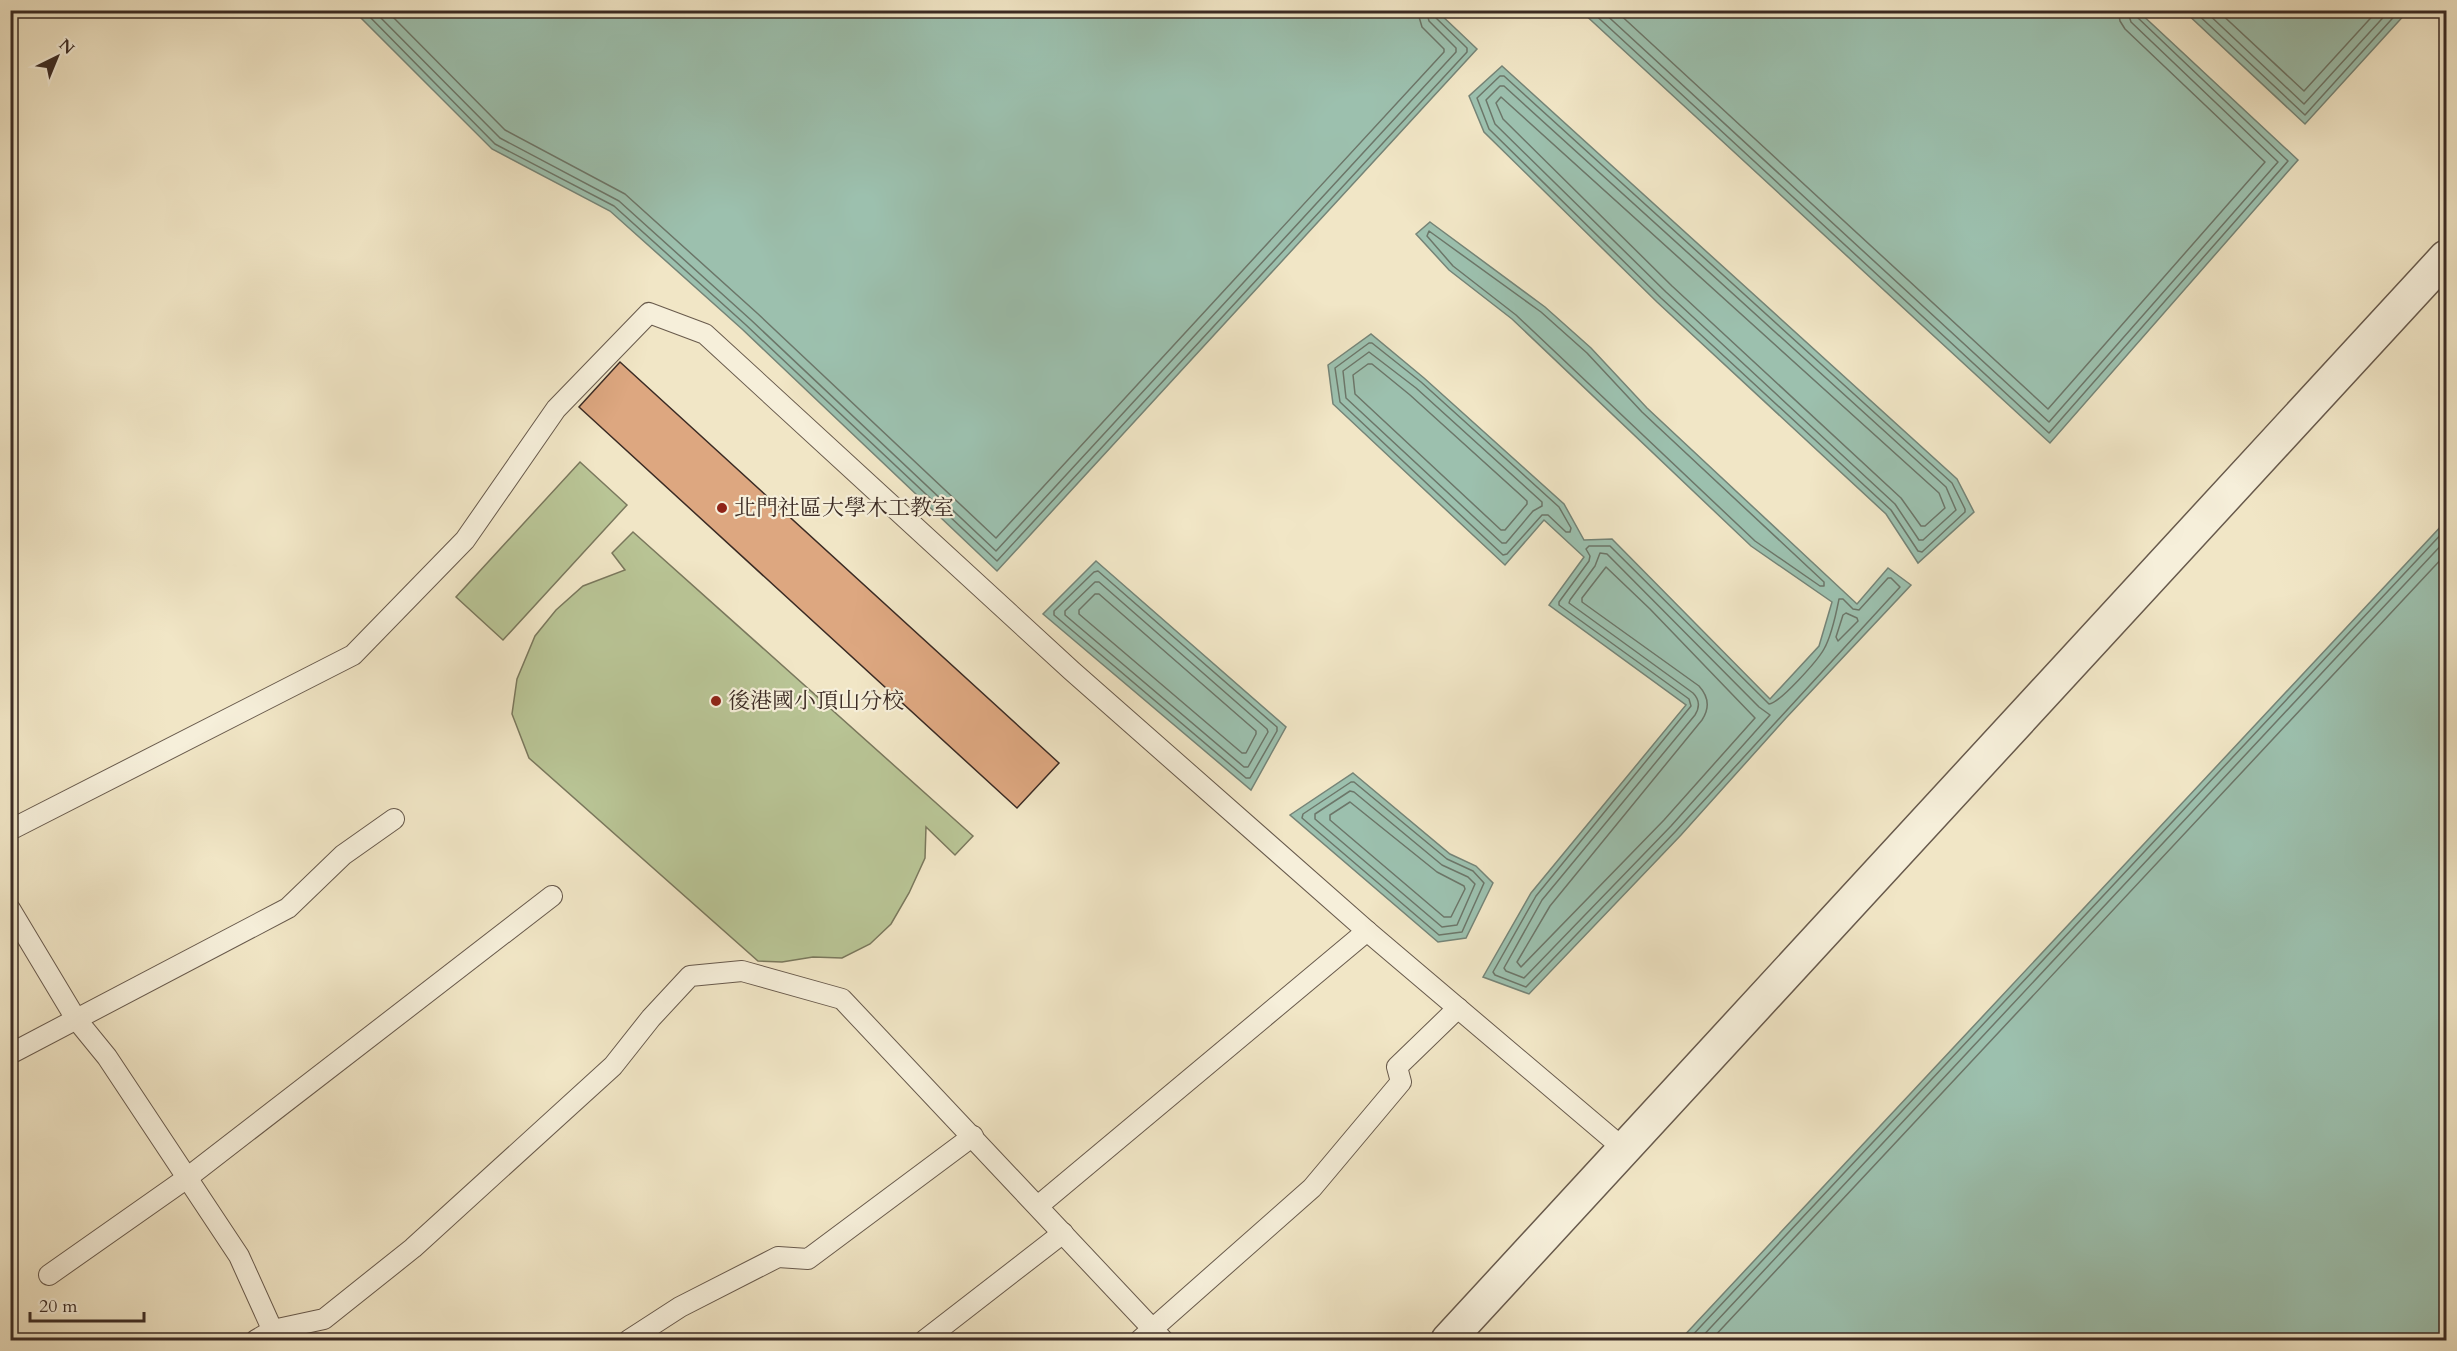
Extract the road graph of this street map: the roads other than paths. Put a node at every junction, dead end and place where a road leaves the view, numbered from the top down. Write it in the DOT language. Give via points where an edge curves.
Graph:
graph roads {
  1 [pos="2446,257"];
  2 [pos="394,819"];
  3 [pos="10,830"];
  4 [pos="552,896"];
  5 [pos="10,909"];
  6 [pos="1367,932"];
  7 [pos="1458,1008"];
  8 [pos="76,1019"];
  9 [pos="10,1054"];
  10 [pos="973,1136"];
  11 [pos="1624,1149"];
  12 [pos="187,1178"];
  13 [pos="1038,1206"];
  14 [pos="1063,1233"];
  15 [pos="49,1275"];
  16 [pos="275,1335"];
  17 [pos="1151,1337"];
  18 [pos="256,1341"];
  19 [pos="629,1341"];
  20 [pos="925,1341"];
  21 [pos="1449,1341"];
  1 -- 11 [label="street"];
  2 -- 8 [label="lane" via="342,855 288,908"];
  3 -- 6 [label="lane" via="353,655 465,540 556,409 649,314 705,334 1072,672"];
  4 -- 12 [label="lane"];
  5 -- 8 [label="lane"];
  6 -- 7 [label="lane"];
  6 -- 13 [label="lane"];
  7 -- 11 [label="lane"];
  7 -- 17 [label="lane" via="1397,1067 1401,1082 1312,1188"];
  8 -- 9 [label="lane"];
  8 -- 12 [label="lane"];
  10 -- 13 [label="lane"];
  10 -- 16 [label="lane" via="842,999 742,970 690,976 613,1066 413,1248 324,1318"];
  10 -- 19 [label="lane" via="808,1259 778,1257 680,1307"];
  11 -- 21 [label="street"];
  12 -- 15 [label="lane"];
  12 -- 16 [label="lane" via="239,1256"];
  13 -- 14 [label="lane"];
  14 -- 17 [label="lane"];
  14 -- 20 [label="lane"];
  16 -- 18 [label="lane"];
}
